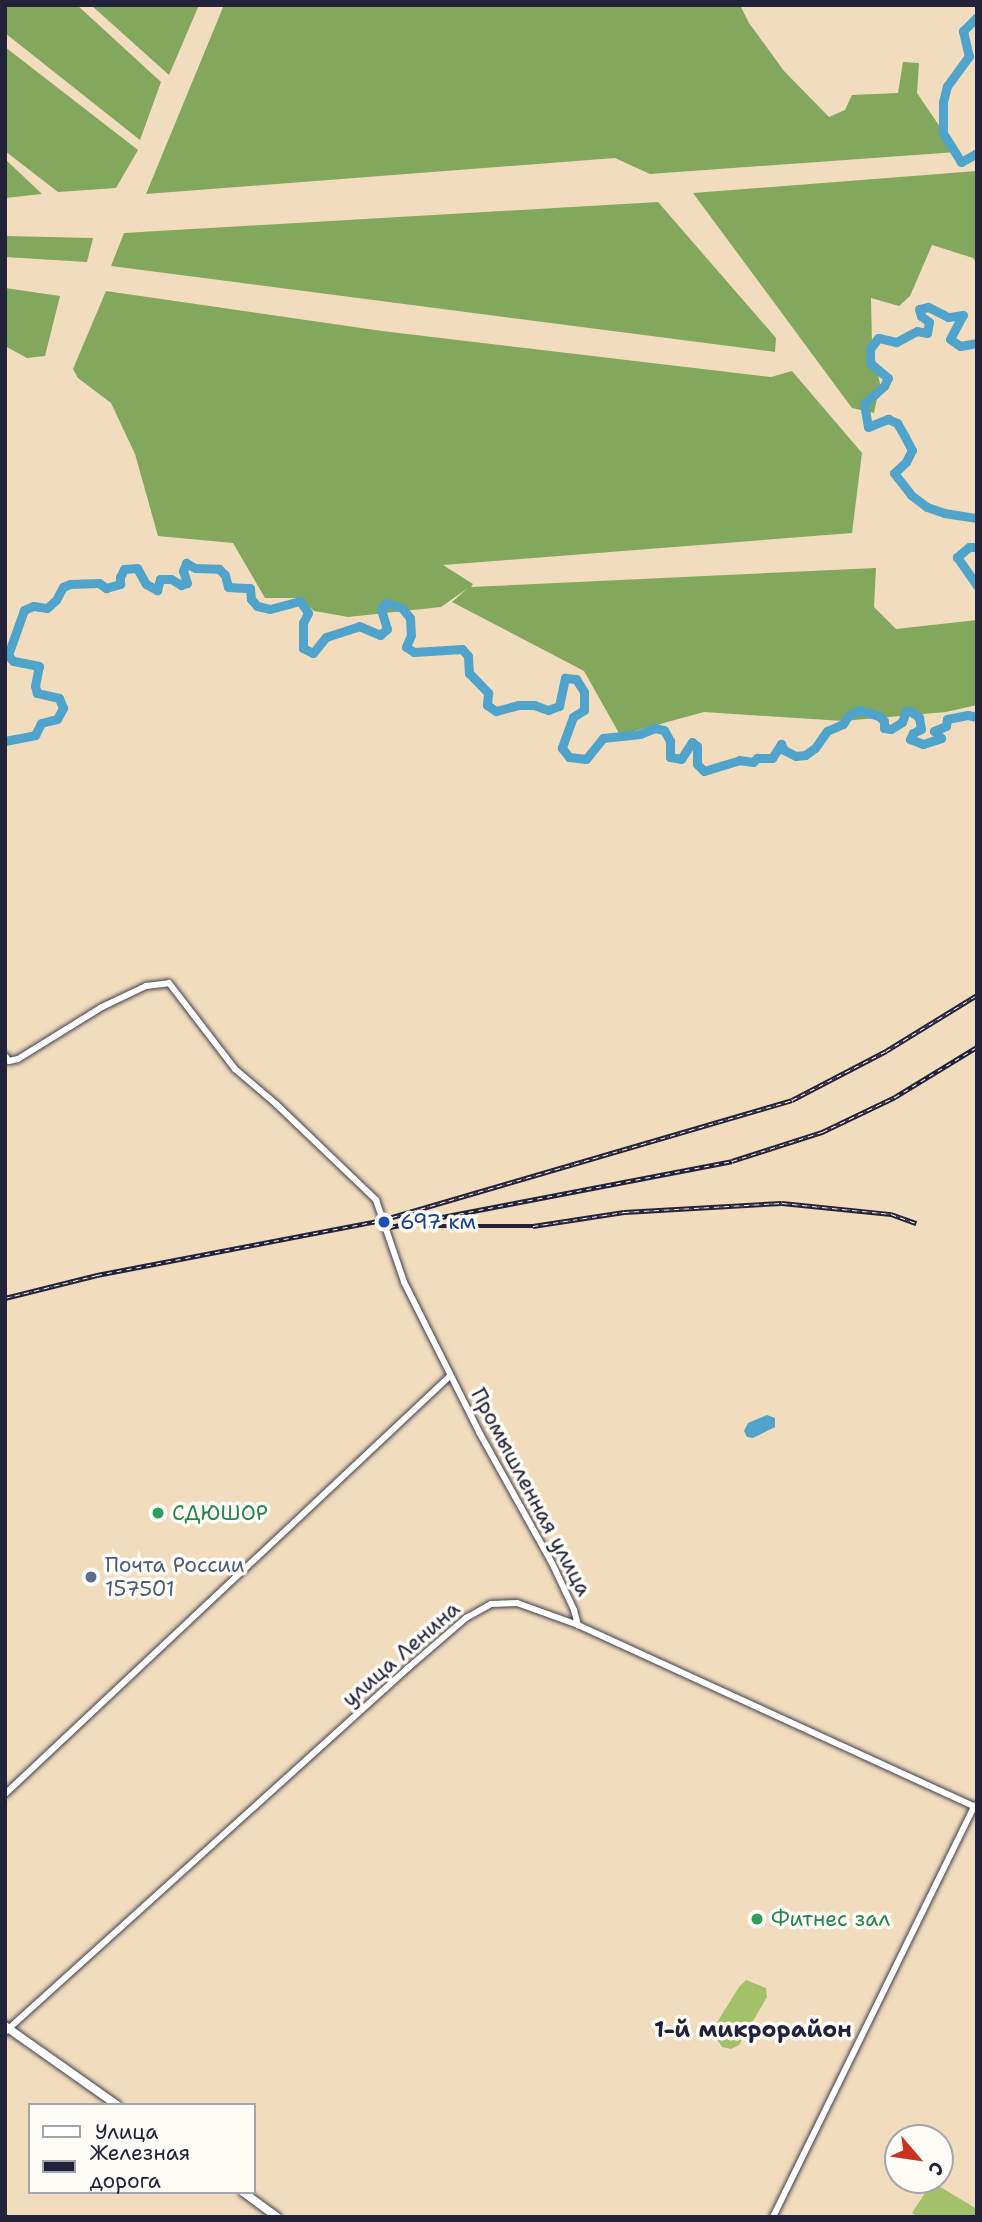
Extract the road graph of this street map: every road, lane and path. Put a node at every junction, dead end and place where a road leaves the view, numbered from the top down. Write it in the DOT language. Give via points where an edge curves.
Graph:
graph roads {
  1 [pos="7,1058"];
  2 [pos="450,1376"];
  3 [pos="578,1625"];
  4 [pos="5,1794"];
  5 [pos="975,1807"];
  6 [pos="7,2029"];
  7 [pos="114,2103"];
  8 [pos="246,2194"];
  9 [pos="277,2217"];
  10 [pos="773,2217"];
  1 -- 2 [label="street, Промышленная улица" via="18,1059 102,1007 146,986 169,983 235,1069 378,1204 404,1282"];
  2 -- 3 [label="street, Промышленная улица" via="552,1563"];
  2 -- 4 [label="street"];
  3 -- 5 [label="street, улица Ленина"];
  3 -- 6 [label="street, улица Ленина" via="517,1604 491,1604 466,1618"];
  5 -- 10 [label="street"];
  6 -- 7 [label="main road"];
  8 -- 9 [label="main road"];
}
